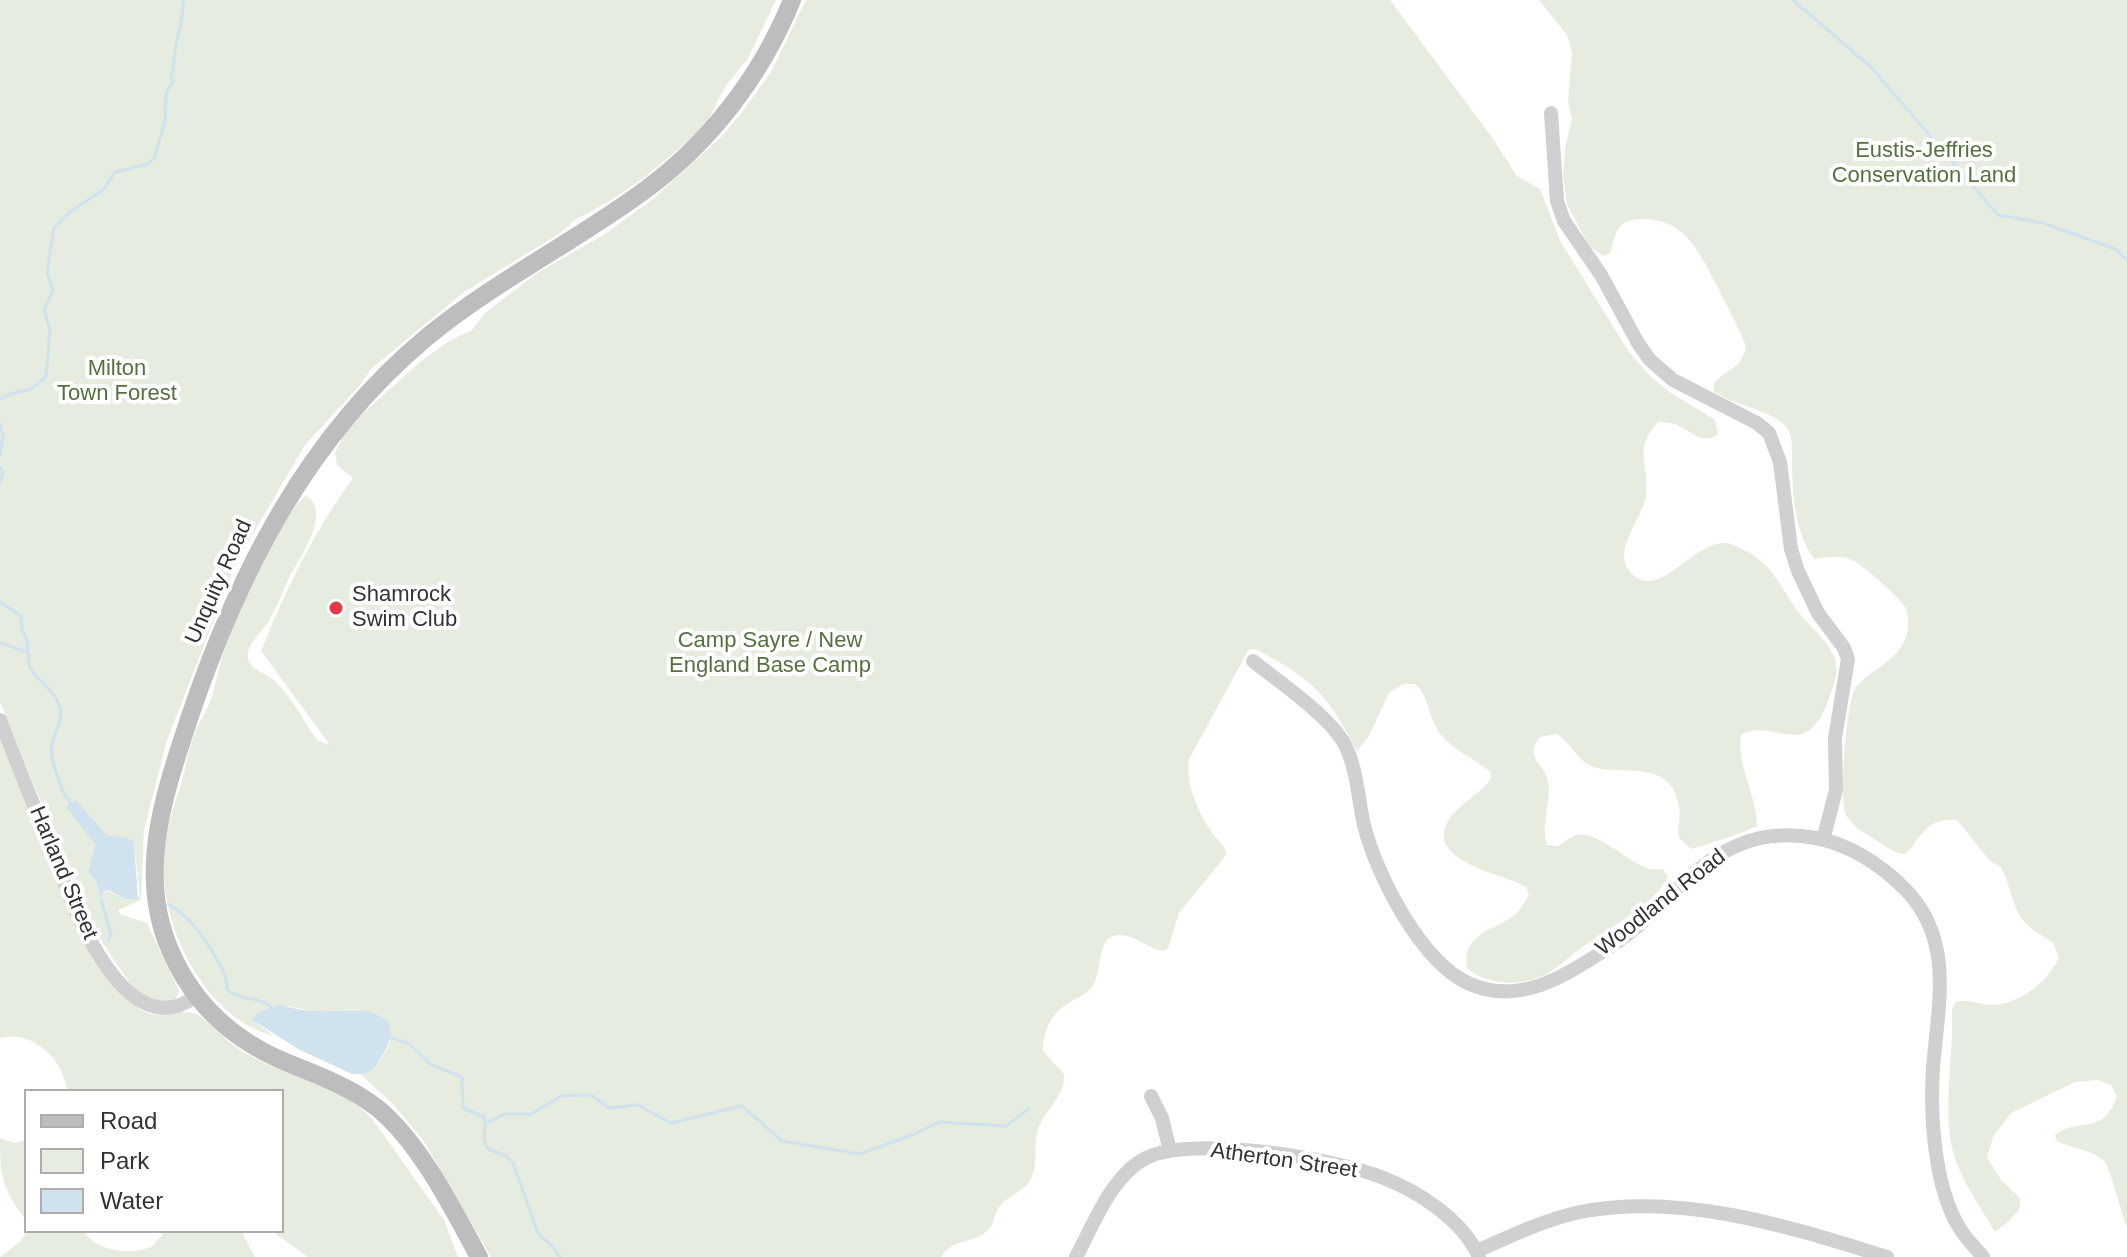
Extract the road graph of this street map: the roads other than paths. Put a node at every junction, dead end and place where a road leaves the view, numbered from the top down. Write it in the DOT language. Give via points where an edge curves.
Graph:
graph roads {
  1 [pos="792,0"];
  2 [pos="1551,113"];
  3 [pos="1253,661"];
  4 [pos="0,720"];
  5 [pos="1823,840"];
  6 [pos="196,996"];
  7 [pos="1151,1096"];
  8 [pos="1170,1151"];
  9 [pos="1478,1254"];
  10 [pos="479,1257"];
  11 [pos="1076,1257"];
  12 [pos="1887,1257"];
  13 [pos="1983,1257"];
  1 -- 6 [label="main road, Unquity Road" via="756,71 699,143 640,194 476,300 409,353 329,438 276,517 220,635 182,739 157,832 153,876 159,917 177,966"];
  2 -- 5 [label="street" via="1561,215 1644,351 1673,380 1757,423 1773,440 1798,571 1848,659 1835,738 1836,790"];
  3 -- 5 [label="street, Woodland Road" via="1342,740 1369,842 1390,892 1427,947 1454,975 1478,987 1530,989 1564,976 1631,932 1703,866 1752,839 1775,835"];
  4 -- 6 [label="street, Harland Street" via="76,912 111,970 137,999 155,1009 176,1008"];
  5 -- 13 [label="street, Woodland Road" via="1856,852 1887,873 1915,900 1935,937 1941,966 1933,1079 1937,1149 1954,1218"];
  6 -- 10 [label="main road, Unquity Road" via="243,1041 341,1086 381,1112 414,1150"];
  7 -- 8 [label="street"];
  8 -- 9 [label="street, Atherton Street" via="1245,1151 1366,1172 1422,1199 1456,1226"];
  8 -- 11 [label="street, Atherton Street" via="1143,1160 1123,1177"];
  9 -- 12 [label="street, Atherton Street" via="1567,1215 1651,1206 1784,1227"];
}
